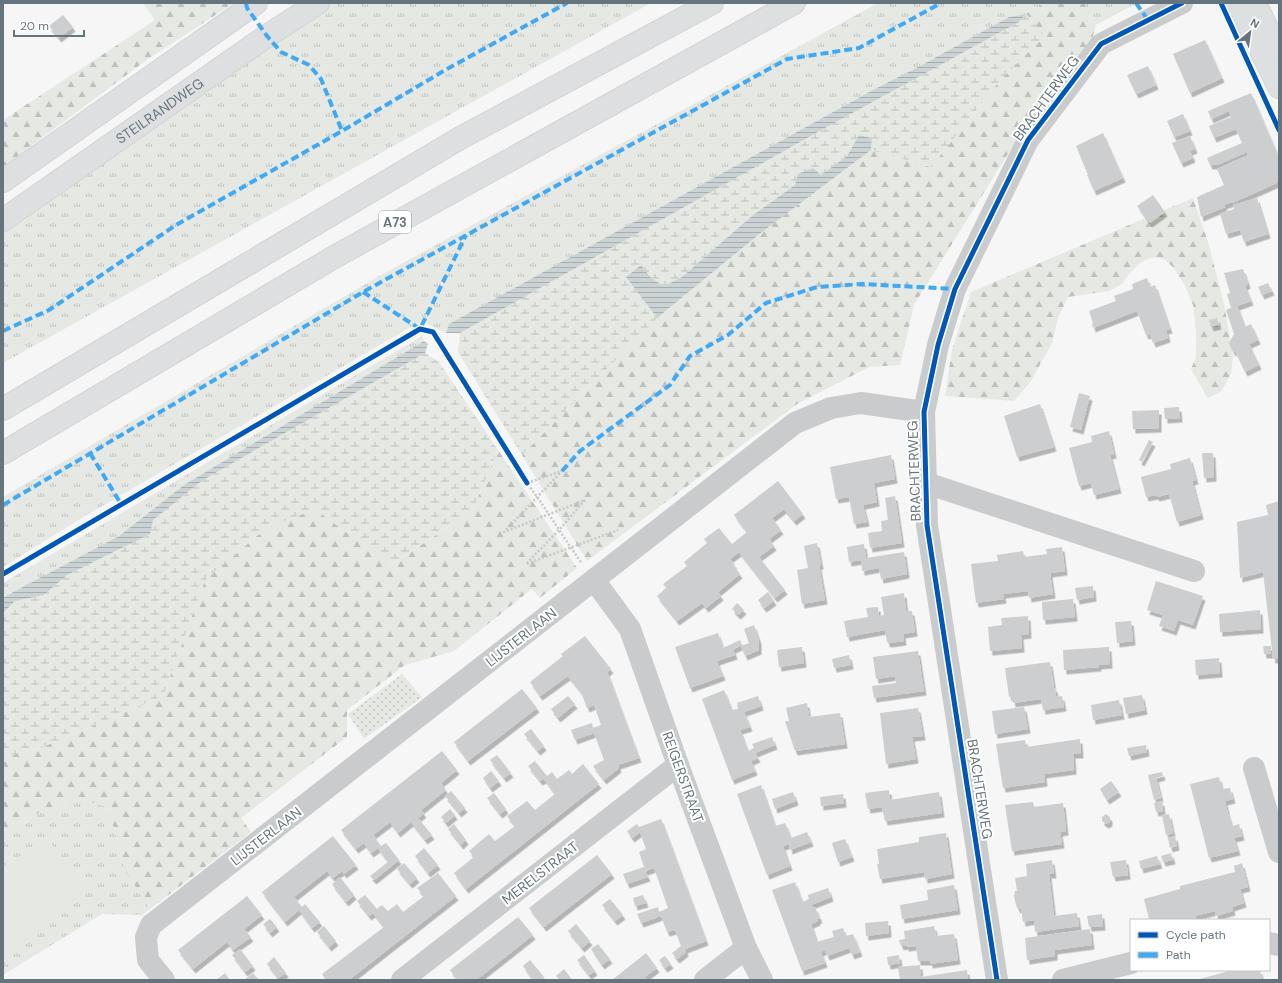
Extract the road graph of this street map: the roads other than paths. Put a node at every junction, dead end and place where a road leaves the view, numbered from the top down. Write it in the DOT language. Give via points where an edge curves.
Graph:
graph roads {
  1 [pos="256,3"];
  2 [pos="318,3"];
  3 [pos="712,3"];
  4 [pos="794,3"];
  5 [pos="1182,3"];
  6 [pos="1237,3"];
  7 [pos="1255,3"];
  8 [pos="1279,53"];
  9 [pos="1279,87"];
  10 [pos="3,181"];
  11 [pos="3,220"];
  12 [pos="3,409"];
  13 [pos="924,412"];
  14 [pos="3,453"];
  15 [pos="926,483"];
  16 [pos="1194,571"];
  17 [pos="594,580"];
  18 [pos="678,765"];
  19 [pos="1254,768"];
  20 [pos="1279,852"];
  21 [pos="746,948"];
  22 [pos="1130,963"];
  23 [pos="164,980"];
  24 [pos="402,980"];
  25 [pos="705,980"];
  26 [pos="762,980"];
  27 [pos="997,980"];
  28 [pos="1063,980"];
  1 -- 10 [label="main road"];
  2 -- 11 [label="main road, STEILRANDWEG"];
  3 -- 12 [label="main road" via="462,137"];
  4 -- 14 [label="main road, A73" via="336,256"];
  5 -- 13 [label="street, BRACHTERWEG" via="1101,44 1028,140 955,288 938,345"];
  6 -- 9 [label="main road"];
  7 -- 8 [label="main road"];
  13 -- 15 [label="street, BRACHTERWEG"];
  13 -- 17 [label="street, LIJSTERLAAN" via="862,403 831,408 795,423"];
  15 -- 16 [label="street, BRACHTERWEG"];
  15 -- 27 [label="street, BRACHTERWEG" via="927,525"];
  17 -- 18 [label="street, REIGERSTRAAT" via="630,629"];
  17 -- 23 [label="street, LIJSTERLAAN" via="151,925 146,937 148,960"];
  18 -- 21 [label="street, REIGERSTRAAT"];
  18 -- 24 [label="street, MERELSTRAAT"];
  19 -- 20 [label="street"];
  21 -- 25 [label="street"];
  21 -- 26 [label="street, REIGERSTRAAT"];
  22 -- 28 [label="street"];
}
